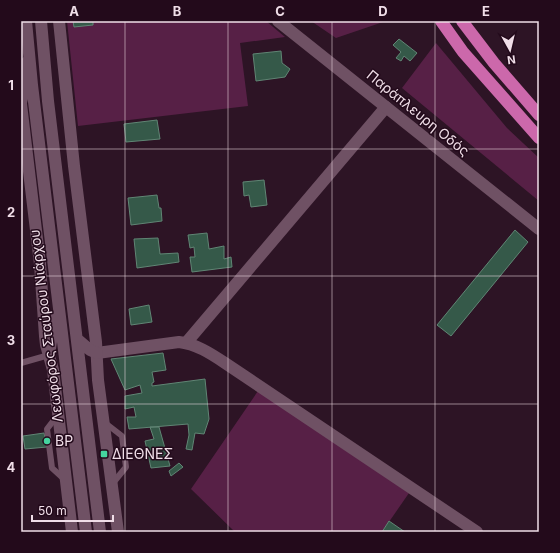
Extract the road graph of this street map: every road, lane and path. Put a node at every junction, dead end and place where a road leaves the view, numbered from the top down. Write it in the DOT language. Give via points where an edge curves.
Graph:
graph roads {
  1 [pos="26,21"];
  2 [pos="41,21"];
  3 [pos="59,21"];
  4 [pos="278,21"];
  5 [pos="441,21"];
  6 [pos="462,21"];
  7 [pos="29,58"];
  8 [pos="21,104"];
  9 [pos="386,107"];
  10 [pos="539,115"];
  11 [pos="539,138"];
  12 [pos="539,229"];
  13 [pos="59,307"];
  14 [pos="77,339"];
  15 [pos="186,343"];
  16 [pos="97,353"];
  17 [pos="49,355"];
  18 [pos="21,363"];
  19 [pos="104,421"];
  20 [pos="112,484"];
  21 [pos="72,532"];
  22 [pos="86,532"];
  23 [pos="100,532"];
  24 [pos="118,532"];
  25 [pos="477,532"];
  1 -- 7 [label="street, Λεωφόρος Σταύρου Νιάρχου"];
  2 -- 14 [label="street, Λεωφόρος Σταύρου Νιάρχου" via="48,101"];
  3 -- 16 [label="street"];
  4 -- 9 [label="street, Παράπλευρη Οδός"];
  5 -- 11 [label="highway" via="463,52"];
  6 -- 10 [label="highway"];
  7 -- 8 [label="street" via="24,66"];
  7 -- 13 [label="street, Λεωφόρος Σταύρου Νιάρχου"];
  8 -- 17 [label="street"];
  9 -- 12 [label="street, Παράπλευρη Οδός"];
  9 -- 15 [label="street"];
  13 -- 17 [label="street"];
  13 -- 22 [label="street, Λεωφόρος Σταύρου Νιάρχου"];
  14 -- 16 [label="street"];
  14 -- 23 [label="street, Λεωφόρος Σταύρου Νιάρχου"];
  15 -- 16 [label="street" via="175,342"];
  15 -- 25 [label="street" via="201,348 224,362"];
  16 -- 19 [label="street"];
  17 -- 18 [label="lane"];
  17 -- 21 [label="street" via="53,370"];
  19 -- 20 [label="street"];
  19 -- 20 [label="lane" via="122,436 126,467"];
  20 -- 24 [label="street"];
}
